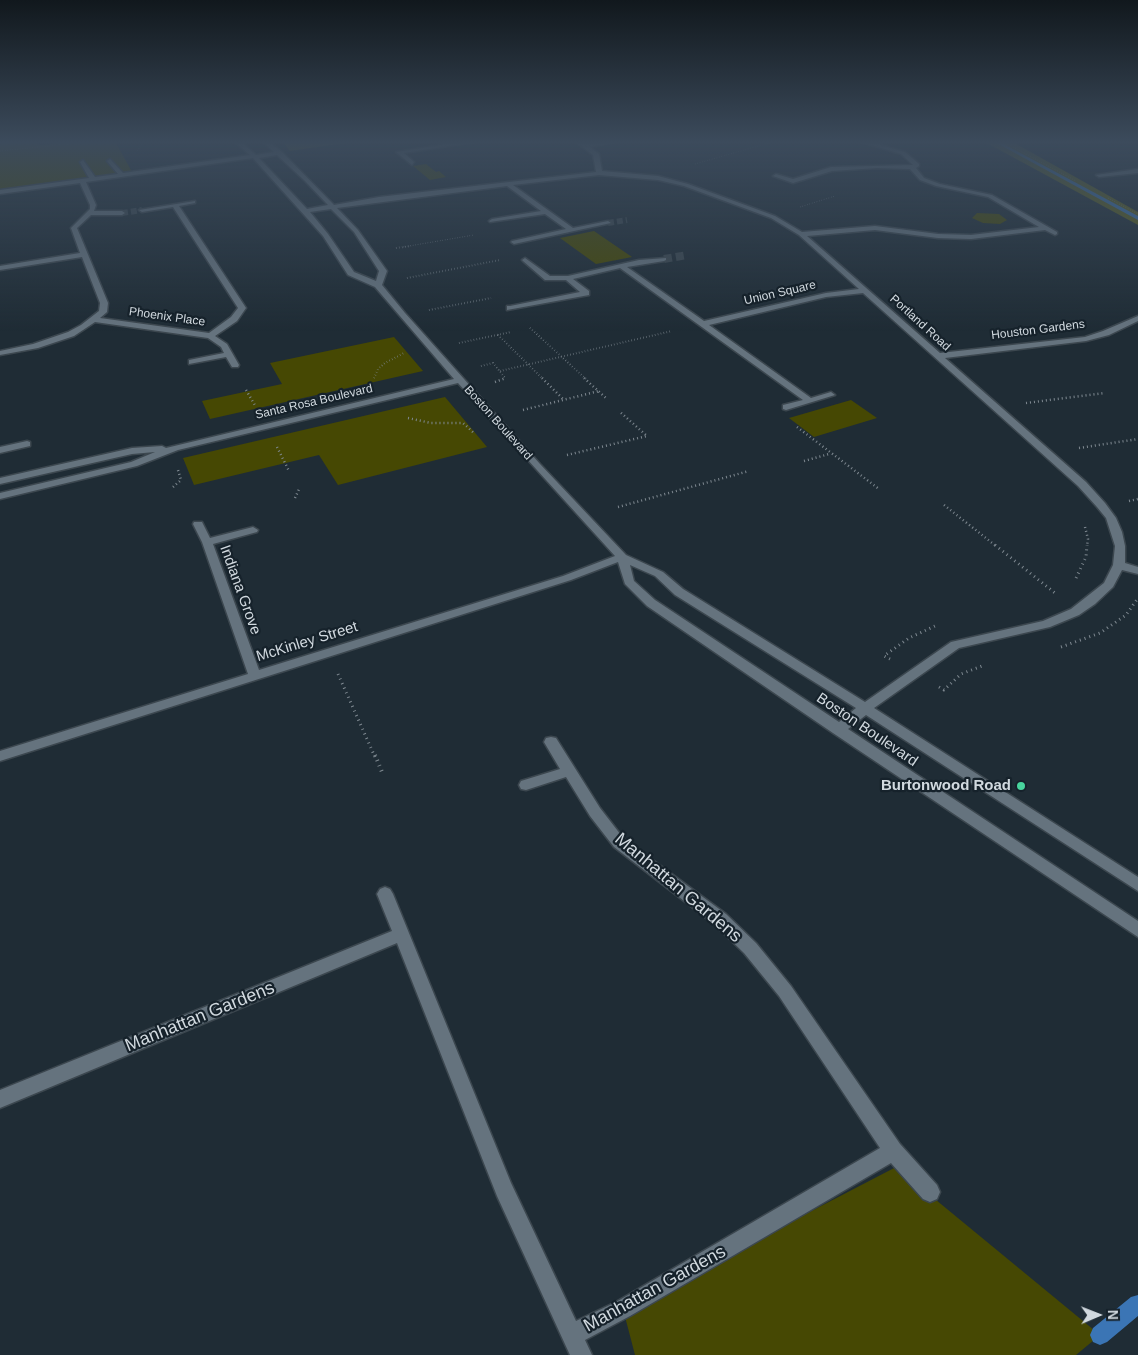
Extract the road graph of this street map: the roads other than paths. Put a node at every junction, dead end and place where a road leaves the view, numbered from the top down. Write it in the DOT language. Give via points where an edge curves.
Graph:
graph roads {
  1 [pos="93,204"];
  2 [pos="180,204"];
  3 [pos="300,204"];
  4 [pos="345,204"];
  5 [pos="534,204"];
  6 [pos="738,204"];
  7 [pos="1004,204"];
  8 [pos="175,205"];
  9 [pos="332,206"];
  10 [pos="142,210"];
  11 [pos="306,211"];
  12 [pos="544,212"];
  13 [pos="90,213"];
  14 [pos="122,213"];
  15 [pos="492,221"];
  16 [pos="608,223"];
  17 [pos="1046,228"];
  18 [pos="571,230"];
  19 [pos="1055,233"];
  20 [pos="801,234"];
  21 [pos="514,242"];
  22 [pos="85,254"];
  23 [pos="525,260"];
  24 [pos="664,260"];
  25 [pos="621,266"];
  26 [pos="0,268"];
  27 [pos="568,278"];
  28 [pos="378,285"];
  29 [pos="864,291"];
  30 [pos="510,308"];
  31 [pos="1138,318"];
  32 [pos="95,320"];
  33 [pos="702,324"];
  34 [pos="210,336"];
  35 [pos="0,353"];
  36 [pos="229,354"];
  37 [pos="938,356"];
  38 [pos="192,362"];
  39 [pos="235,365"];
  40 [pos="459,380"];
  41 [pos="830,395"];
  42 [pos="809,400"];
  43 [pos="786,407"];
  44 [pos="27,444"];
  45 [pos="175,448"];
  46 [pos="0,450"];
  47 [pos="0,481"];
  48 [pos="0,496"];
  49 [pos="198,524"];
  50 [pos="253,530"];
  51 [pos="207,542"];
  52 [pos="622,557"];
  53 [pos="1119,565"];
  54 [pos="1138,571"];
  55 [pos="255,675"];
  56 [pos="865,708"];
  57 [pos="838,730"];
  58 [pos="551,742"];
  59 [pos="0,756"];
  60 [pos="569,771"];
  61 [pos="526,785"];
  62 [pos="1138,886"];
  63 [pos="385,894"];
  64 [pos="1138,930"];
  65 [pos="400,934"];
  66 [pos="0,1099"];
  67 [pos="893,1151"];
  68 [pos="930,1192"];
  69 [pos="572,1335"];
  70 [pos="581,1355"];
  1 -- 13 [label="street"];
  2 -- 8 [label="street"];
  3 -- 11 [label="street, Boston Boulevard"];
  4 -- 9 [label="street, Portland Road"];
  5 -- 12 [label="street"];
  6 -- 20 [label="street, Portland Road" via="773,217"];
  7 -- 17 [label="street"];
  8 -- 10 [label="street"];
  8 -- 34 [label="street" via="242,308 234,319"];
  9 -- 11 [label="street, Portland Road"];
  9 -- 28 [label="street" via="356,231 378,262 383,271"];
  11 -- 28 [label="street, Boston Boulevard" via="351,273"];
  12 -- 15 [label="street"];
  12 -- 18 [label="street"];
  13 -- 14 [label="street"];
  13 -- 22 [label="street" via="74,228"];
  16 -- 18 [label="street"];
  17 -- 19 [label="street"];
  17 -- 20 [label="street" via="971,237 874,228"];
  18 -- 21 [label="street"];
  20 -- 29 [label="street, Portland Road"];
  22 -- 26 [label="street"];
  22 -- 32 [label="street" via="104,303 103,312"];
  23 -- 27 [label="street" via="548,278"];
  24 -- 25 [label="street"];
  25 -- 27 [label="street"];
  25 -- 33 [label="street"];
  27 -- 30 [label="street" via="586,293"];
  28 -- 40 [label="street, Boston Boulevard"];
  29 -- 33 [label="street, Union Square" via="826,295"];
  29 -- 37 [label="street, Portland Road"];
  31 -- 37 [label="street, Houston Gardens" via="1086,339"];
  32 -- 34 [label="street, Phoenix Place"];
  32 -- 35 [label="street" via="54,341"];
  33 -- 42 [label="street"];
  34 -- 36 [label="street, Phoenix Place" via="219,341"];
  36 -- 38 [label="street"];
  36 -- 39 [label="street, Phoenix Place"];
  37 -- 53 [label="street, Portland Road" via="1068,471 1101,505 1117,532"];
  40 -- 45 [label="street, Santa Rosa Boulevard"];
  40 -- 52 [label="street, Boston Boulevard"];
  41 -- 42 [label="street"];
  42 -- 43 [label="street"];
  44 -- 46 [label="street"];
  45 -- 47 [label="street, Santa Rosa Boulevard" via="132,451"];
  45 -- 48 [label="street, Santa Rosa Boulevard" via="134,464"];
  49 -- 51 [label="street, Indiana Grove"];
  50 -- 51 [label="street, Indiana Grove"];
  51 -- 55 [label="street, Indiana Grove"];
  52 -- 55 [label="street, McKinley Street" via="567,578"];
  52 -- 56 [label="street, Boston Boulevard" via="659,574 679,592"];
  52 -- 57 [label="street, Boston Boulevard" via="629,582 651,603"];
  53 -- 54 [label="street"];
  53 -- 56 [label="street, Portland Road" via="1109,585 1076,612 1046,624 955,645"];
  55 -- 59 [label="street, McKinley Street"];
  56 -- 57 [label="street, Portland Road"];
  56 -- 62 [label="street, Boston Boulevard"];
  57 -- 64 [label="street, Boston Boulevard"];
  58 -- 60 [label="street, Manhattan Gardens"];
  60 -- 61 [label="street"];
  60 -- 67 [label="street, Manhattan Gardens" via="619,843 720,919 750,948 785,991"];
  63 -- 65 [label="street, Manhattan Gardens"];
  65 -- 66 [label="street, Manhattan Gardens"];
  65 -- 69 [label="street, Manhattan Gardens" via="504,1189"];
  67 -- 68 [label="street, Manhattan Gardens"];
  67 -- 69 [label="street, Manhattan Gardens" via="623,1309"];
  69 -- 70 [label="street, Manhattan Gardens"];
}
